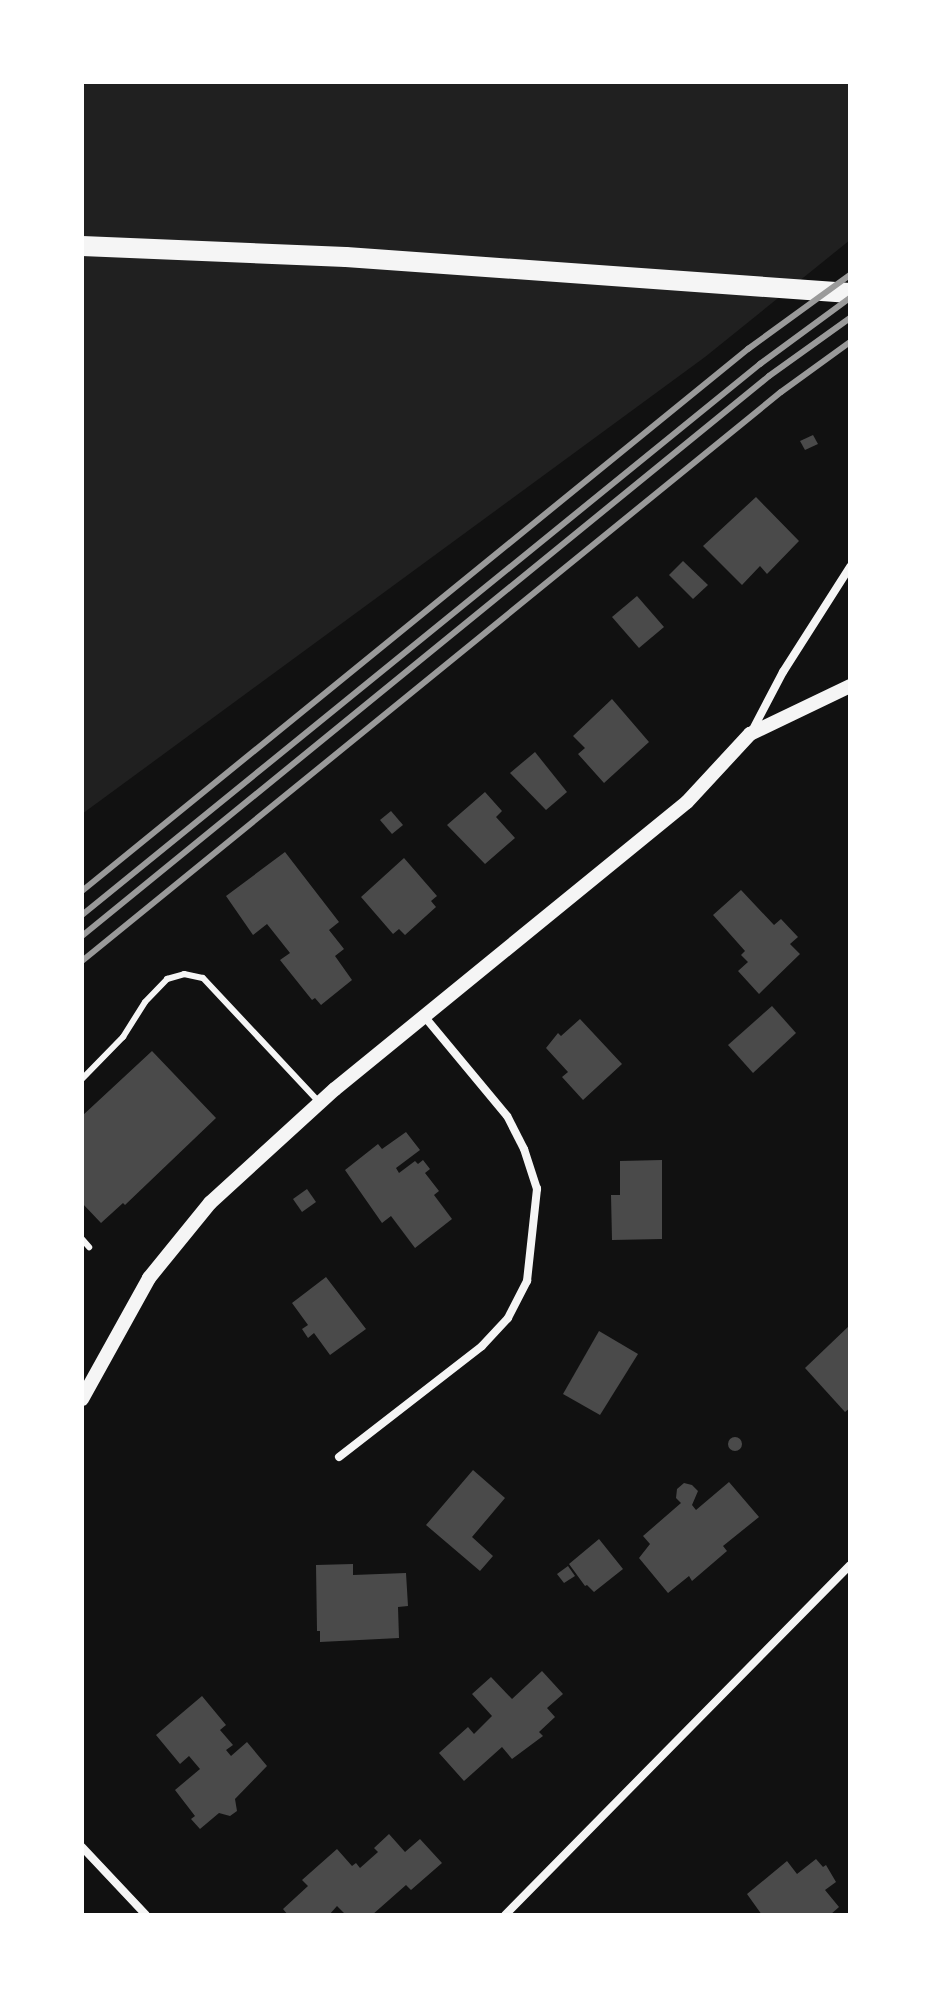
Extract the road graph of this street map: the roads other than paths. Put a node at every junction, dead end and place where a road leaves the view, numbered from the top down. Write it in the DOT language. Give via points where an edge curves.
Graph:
graph roads {
  1 [pos="82,246"];
  2 [pos="850,293"];
  3 [pos="850,567"];
  4 [pos="850,686"];
  5 [pos="750,734"];
  6 [pos="424,1016"];
  7 [pos="82,1079"];
  8 [pos="320,1103"];
  9 [pos="82,1239"];
  10 [pos="89,1247"];
  11 [pos="82,1399"];
  12 [pos="339,1457"];
  13 [pos="850,1565"];
  14 [pos="82,1847"];
  15 [pos="146,1915"];
  16 [pos="505,1915"];
  1 -- 2 [label="main road" via="346,257"];
  3 -- 5 [label="street"];
  4 -- 5 [label="street"];
  5 -- 6 [label="street" via="687,802"];
  6 -- 8 [label="street"];
  6 -- 12 [label="street" via="507,1116 524,1149 537,1189 527,1281 508,1318 482,1346"];
  7 -- 8 [label="lane" via="123,1037 167,979 184,974 203,978"];
  8 -- 11 [label="street" via="210,1203 149,1278"];
  9 -- 10 [label="lane"];
  13 -- 16 [label="street"];
  14 -- 15 [label="street"];
}
